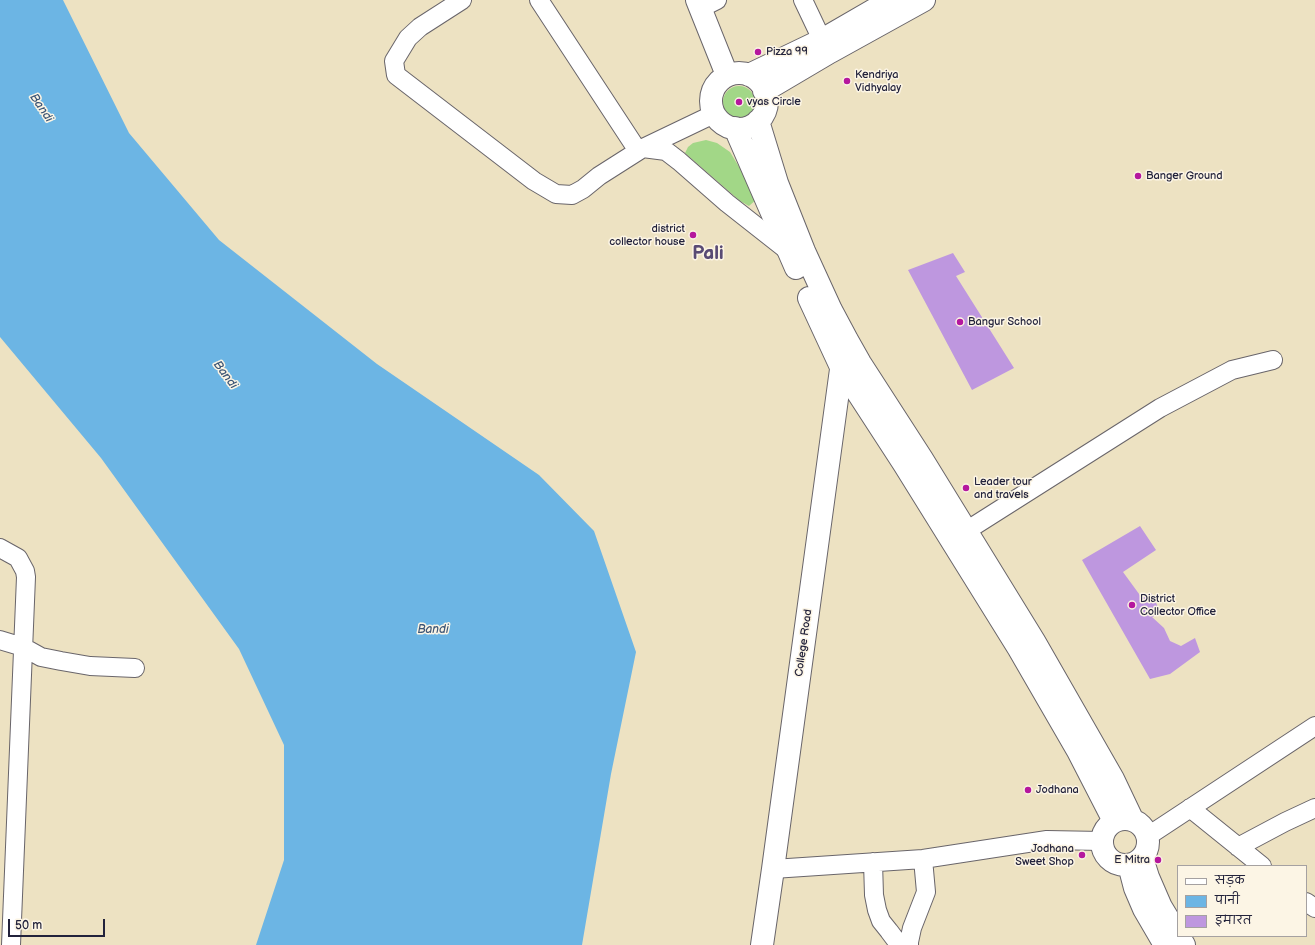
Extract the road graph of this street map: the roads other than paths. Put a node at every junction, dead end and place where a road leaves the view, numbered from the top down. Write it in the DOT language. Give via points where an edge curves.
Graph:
graph roads {
  1 [pos="462,0"];
  2 [pos="539,0"];
  3 [pos="803,0"];
  4 [pos="891,0"];
  5 [pos="924,0"];
  6 [pos="705,3"];
  7 [pos="826,46"];
  8 [pos="727,75"];
  9 [pos="749,75"];
  10 [pos="764,91"];
  11 [pos="714,114"];
  12 [pos="758,121"];
  13 [pos="735,128"];
  14 [pos="640,149"];
  15 [pos="788,251"];
  16 [pos="847,340"];
  17 [pos="1273,360"];
  18 [pos="840,367"];
  19 [pos="966,530"];
  20 [pos="0,548"];
  21 [pos="0,640"];
  22 [pos="23,647"];
  23 [pos="135,668"];
  24 [pos="1315,726"];
  25 [pos="1190,808"];
  26 [pos="1315,808"];
  27 [pos="1123,820"];
  28 [pos="1148,836"];
  29 [pos="1102,841"];
  30 [pos="1238,847"];
  31 [pos="923,859"];
  32 [pos="1135,861"];
  33 [pos="873,862"];
  34 [pos="1261,865"];
  35 [pos="773,869"];
  36 [pos="1177,933"];
  37 [pos="11,945"];
  38 [pos="762,945"];
  39 [pos="904,945"];
  40 [pos="909,945"];
  41 [pos="1165,945"];
  1 -- 14 [label="street" via="420,27 408,38 394,60 396,75 534,181 556,194 572,195 578,192"];
  2 -- 14 [label="street"];
  3 -- 7 [label="street"];
  4 -- 7 [label="main road"];
  5 -- 7 [label="main road"];
  6 -- 8 [label="main road"];
  7 -- 9 [label="main road"];
  7 -- 10 [label="main road"];
  8 -- 9 [label="main road"];
  8 -- 11 [label="main road" via="712,92 711,107"];
  9 -- 10 [label="main road" via="756,79"];
  10 -- 12 [label="main road" via="766,107"];
  11 -- 13 [label="main road" via="726,126"];
  11 -- 14 [label="street"];
  12 -- 13 [label="main road" via="743,128"];
  12 -- 16 [label="main road" via="777,183 804,251"];
  13 -- 15 [label="main road"];
  14 -- 15 [label="street" via="666,151"];
  15 -- 18 [label="main road"];
  16 -- 18 [label="main road, College Road"];
  16 -- 19 [label="main road"];
  17 -- 19 [label="street" via="1232,370 1160,408"];
  18 -- 27 [label="main road" via="904,464 1019,649 1078,751"];
  18 -- 35 [label="main road, College Road"];
  19 -- 27 [label="main road" via="1034,641 1113,779"];
  20 -- 22 [label="street" via="18,558 25,571"];
  21 -- 22 [label="street"];
  22 -- 23 [label="street" via="41,657 61,662"];
  22 -- 37 [label="street"];
  24 -- 25 [label="street"];
  25 -- 28 [label="street"];
  25 -- 30 [label="street"];
  26 -- 30 [label="street"];
  27 -- 28 [label="main road" via="1142,826"];
  27 -- 29 [label="main road" via="1108,826"];
  28 -- 32 [label="main road" via="1147,851"];
  29 -- 31 [label="street" via="1047,840"];
  29 -- 32 [label="main road" via="1105,853 1113,862 1120,865"];
  30 -- 34 [label="street"];
  31 -- 33 [label="street"];
  31 -- 40 [label="street" via="926,892 912,928"];
  32 -- 36 [label="main road" via="1148,877"];
  32 -- 41 [label="main road" via="1135,888"];
  33 -- 35 [label="street"];
  33 -- 39 [label="street" via="874,894 881,921 895,939"];
  35 -- 38 [label="main road, College Road"];
}
